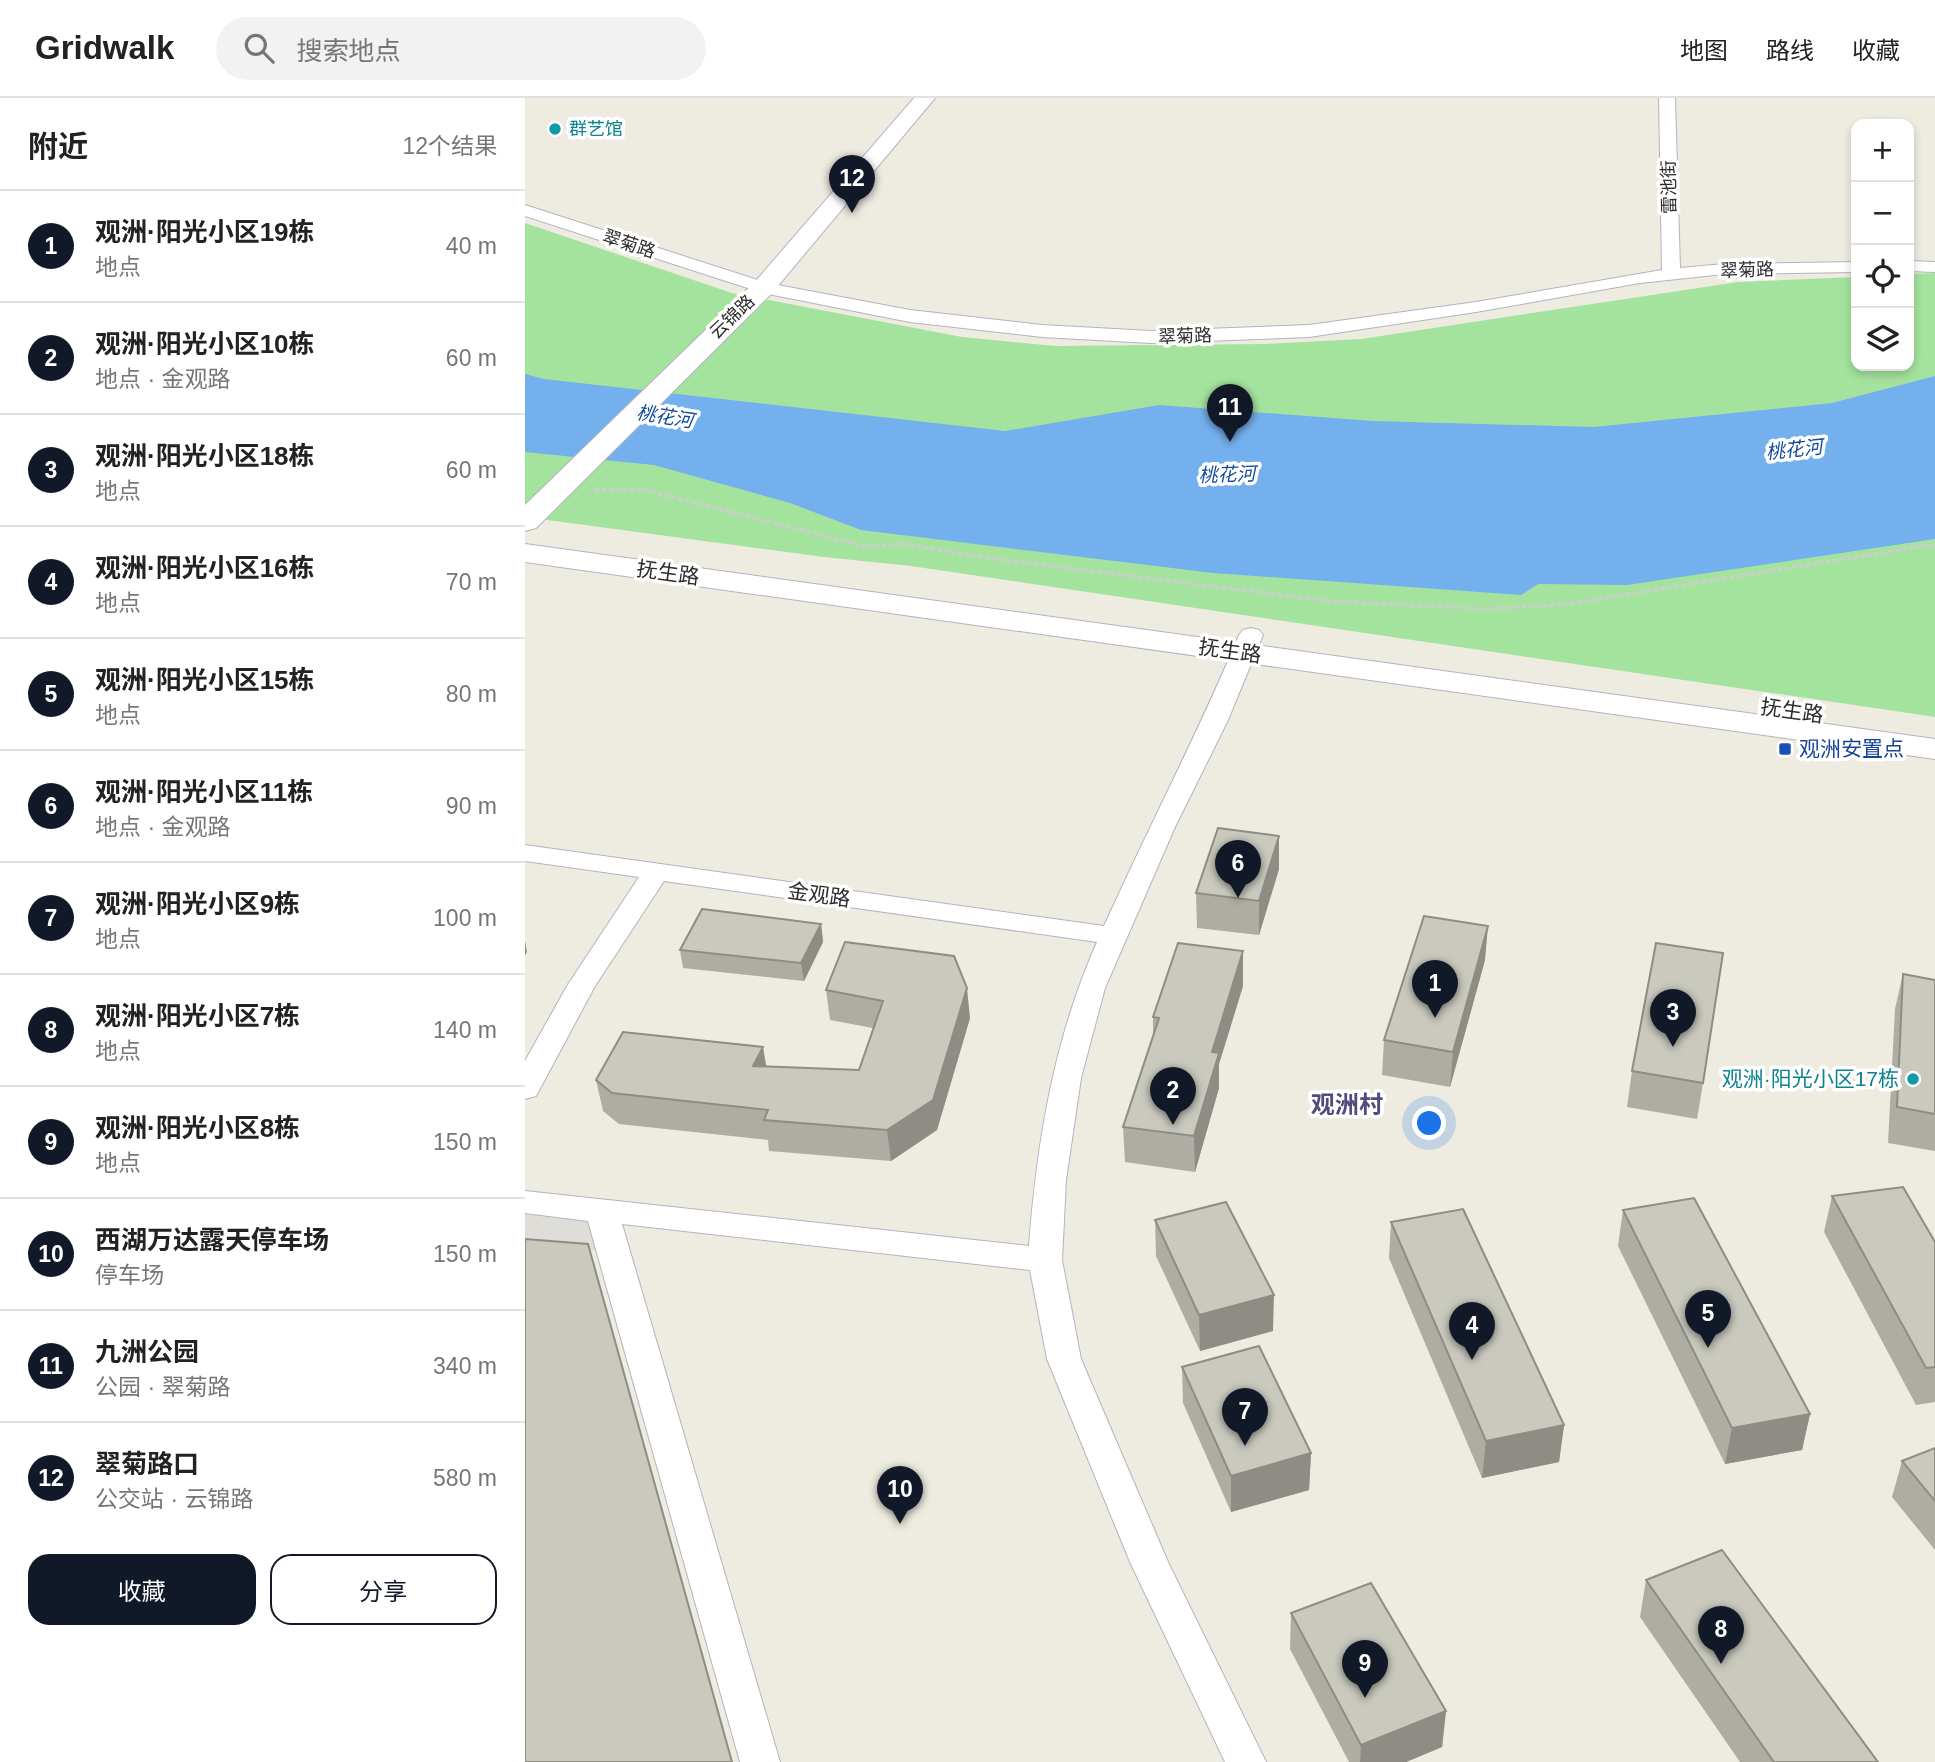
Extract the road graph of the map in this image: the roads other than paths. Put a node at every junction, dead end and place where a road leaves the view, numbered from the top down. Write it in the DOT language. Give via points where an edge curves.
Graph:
graph roads {
  1 [pos="925,98"];
  2 [pos="1667,98"];
  3 [pos="525,211"];
  4 [pos="1851,267"];
  5 [pos="1914,267"];
  6 [pos="1935,267"];
  7 [pos="1671,275"];
  8 [pos="762,288"];
  9 [pos="525,522"];
  10 [pos="525,536"];
  11 [pos="525,553"];
  12 [pos="1247,644"];
  13 [pos="1935,731"];
  14 [pos="1935,749"];
  15 [pos="525,853"];
  16 [pos="656,872"];
  17 [pos="1113,936"];
  18 [pos="525,1089"];
  19 [pos="525,1202"];
  20 [pos="602,1210"];
  21 [pos="1045,1260"];
  22 [pos="760,1762"];
  23 [pos="1246,1762"];
  1 -- 8 [label="main road, 云锦路"];
  2 -- 7 [label="street, 雷池街"];
  3 -- 8 [label="street, 翠菊路"];
  4 -- 7 [label="street, 翠菊路"];
  5 -- 6 [label="street"];
  7 -- 8 [label="street, 翠菊路" via="1309,331 1151,337 910,316"];
  8 -- 9 [label="main road, 云锦路"];
  10 -- 12 [label="main road, 抚生路"];
  11 -- 12 [label="main road, 抚生路"];
  12 -- 13 [label="main road, 抚生路"];
  12 -- 14 [label="main road, 抚生路"];
  12 -- 17 [label="street" via="1216,720"];
  15 -- 16 [label="street, 金观路"];
  16 -- 17 [label="street, 金观路"];
  16 -- 18 [label="street" via="582,986"];
  17 -- 21 [label="street" via="1091,988 1066,1078 1050,1180"];
  19 -- 20 [label="street"];
  20 -- 21 [label="street"];
  20 -- 22 [label="street"];
  21 -- 23 [label="street" via="1064,1359 1149,1562"];
}
